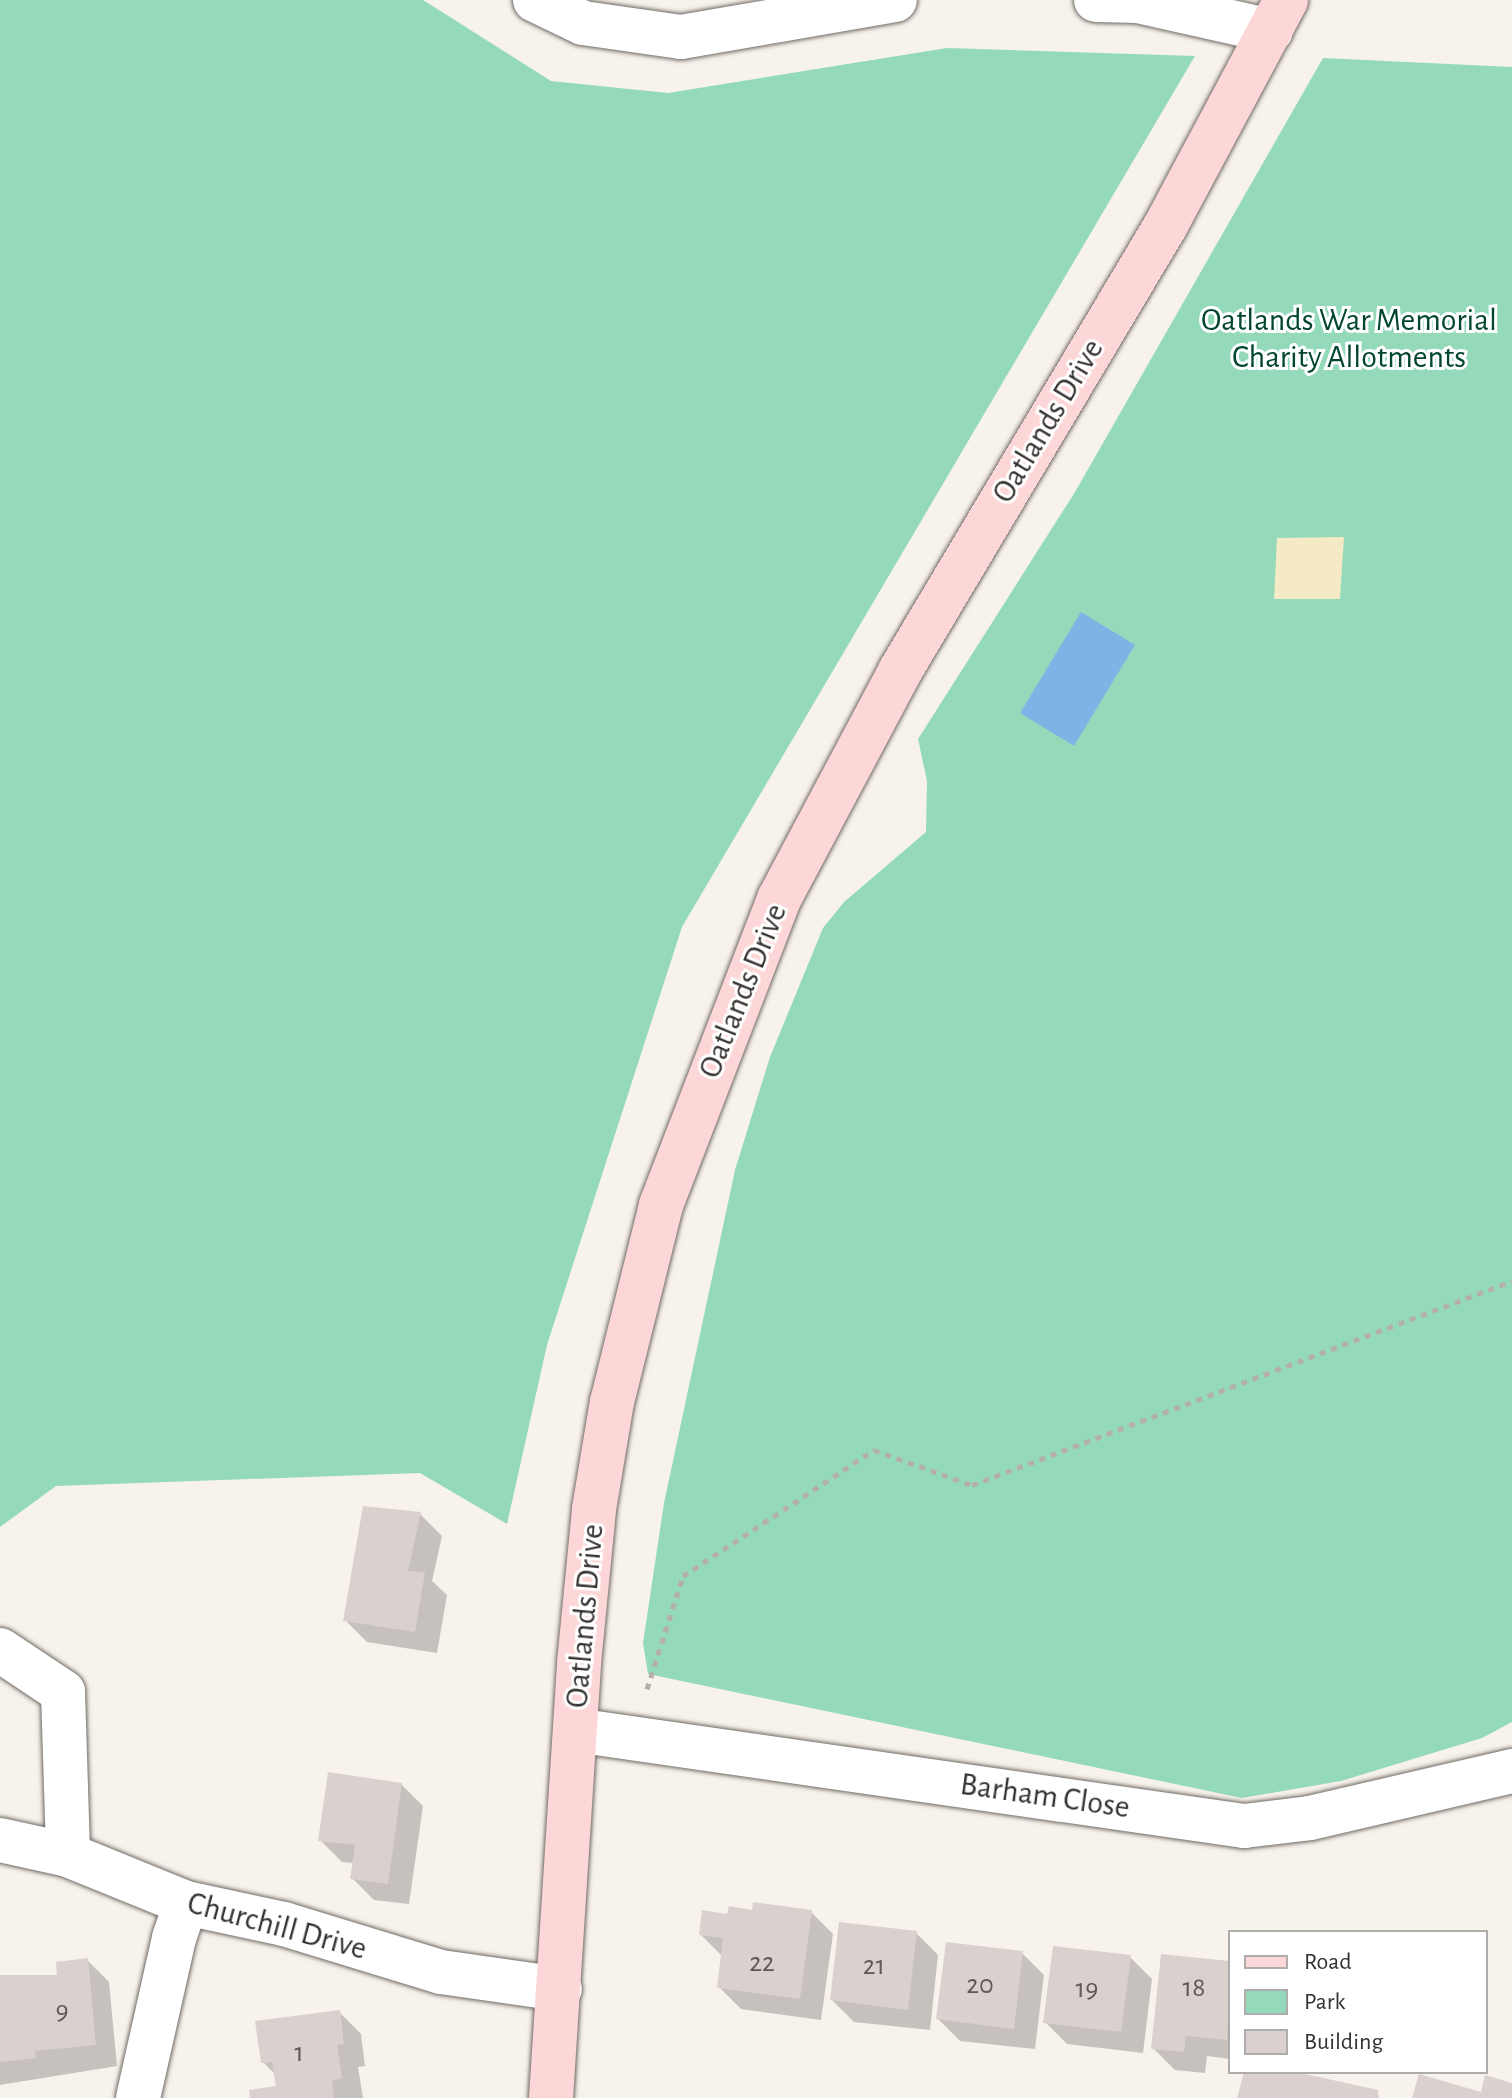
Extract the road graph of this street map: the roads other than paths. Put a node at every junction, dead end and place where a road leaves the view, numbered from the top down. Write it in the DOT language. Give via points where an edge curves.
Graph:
graph roads {
  1 [pos="535,0"];
  2 [pos="895,0"];
  3 [pos="1096,0"];
  4 [pos="1278,15"];
  5 [pos="0,1650"];
  6 [pos="575,1730"];
  7 [pos="1512,1771"];
  8 [pos="0,1840"];
  9 [pos="68,1855"];
  10 [pos="186,1903"];
  11 [pos="560,1989"];
  12 [pos="138,2098"];
  13 [pos="551,2098"];
  1 -- 2 [label="street" via="583,23 681,37"];
  3 -- 4 [label="street"];
  4 -- 6 [label="main road, Oatlands Drive" via="1166,225 900,671 779,899 732,1011 661,1205 612,1402 594,1509"];
  5 -- 9 [label="street" via="63,1692"];
  6 -- 7 [label="street, Barham Close" via="1244,1826 1310,1818"];
  6 -- 11 [label="main road, Oatlands Drive"];
  8 -- 9 [label="street, Churchill Drive"];
  9 -- 10 [label="street, Churchill Drive"];
  10 -- 11 [label="street, Churchill Drive" via="284,1924 441,1972"];
  10 -- 12 [label="street"];
  11 -- 13 [label="main road, Oatlands Drive"];
}
